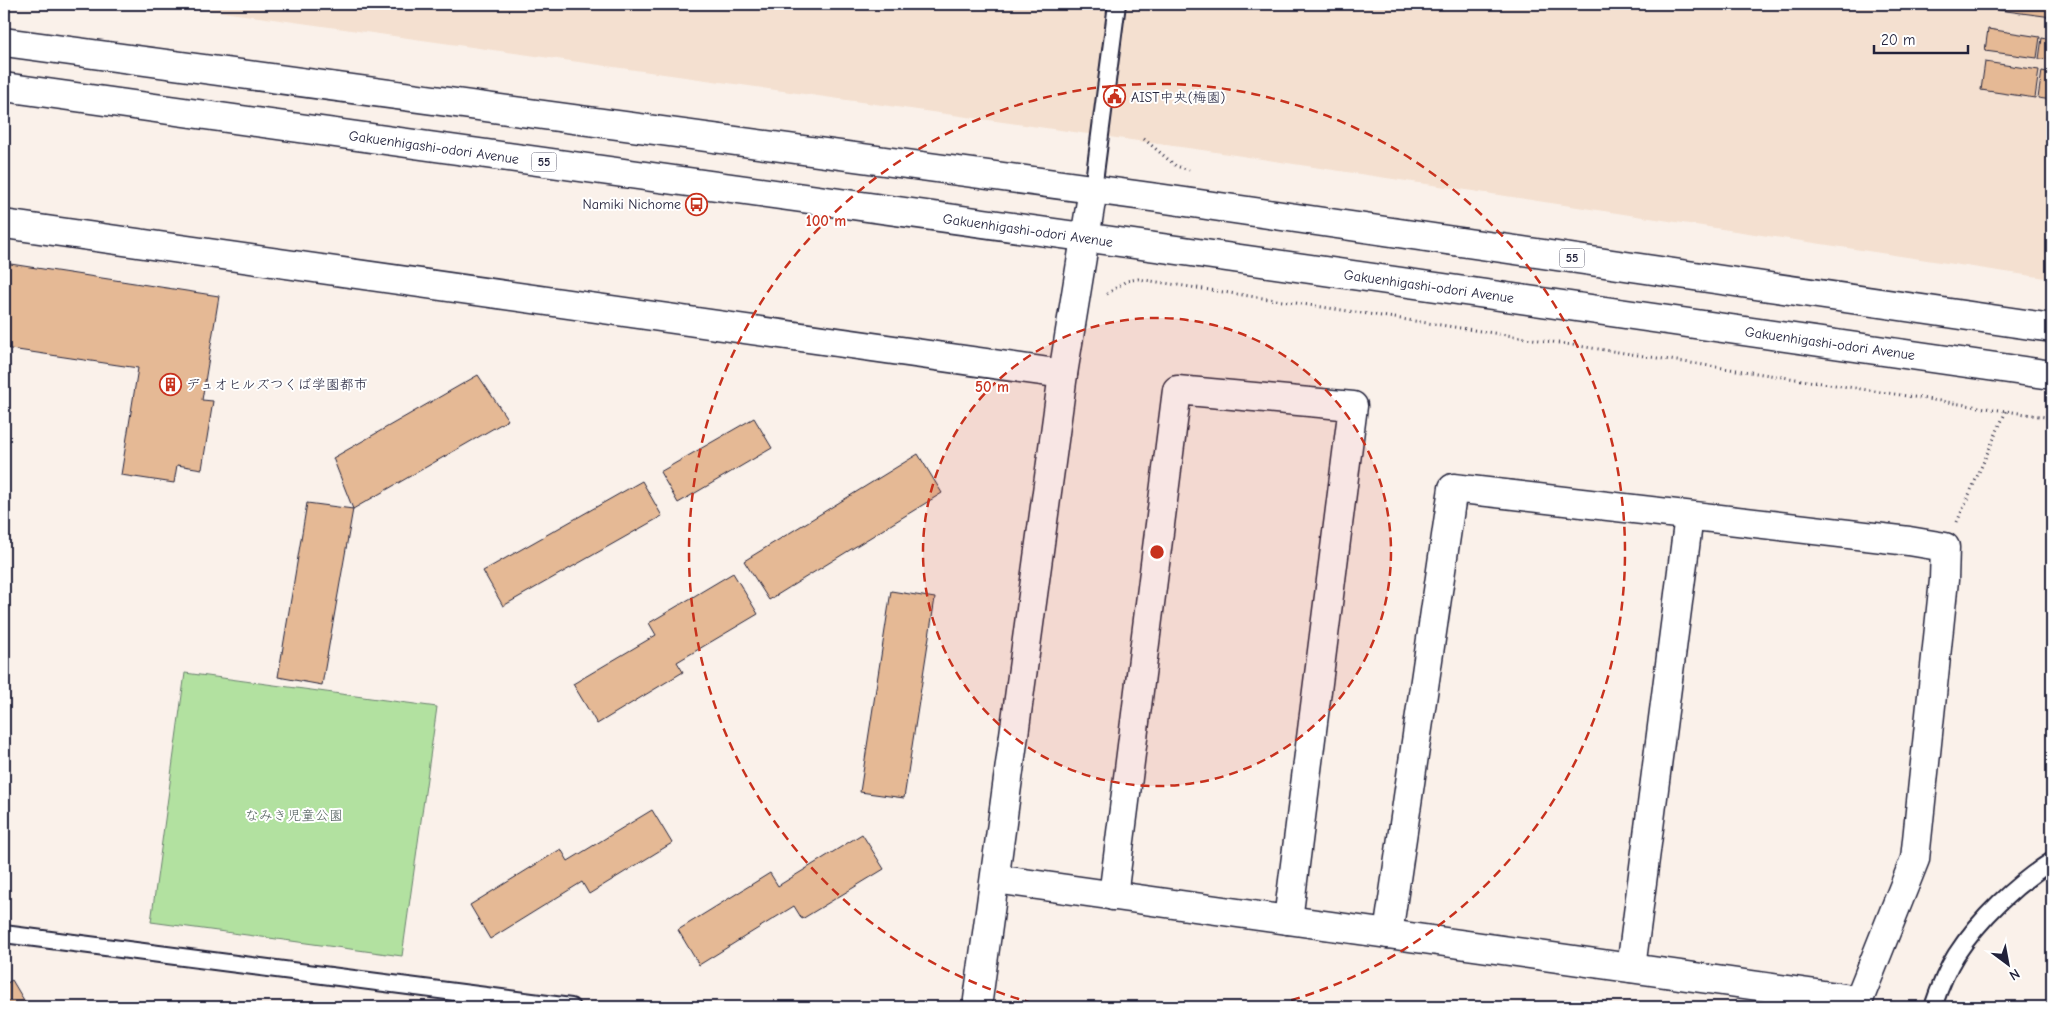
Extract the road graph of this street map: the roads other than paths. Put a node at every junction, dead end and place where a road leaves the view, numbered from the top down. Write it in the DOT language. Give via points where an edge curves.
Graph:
graph roads {
  1 [pos="1117,4"];
  2 [pos="4,42"];
  3 [pos="4,87"];
  4 [pos="1093,189"];
  5 [pos="4,224"];
  6 [pos="1085,238"];
  7 [pos="2052,328"];
  8 [pos="1064,374"];
  9 [pos="2052,375"];
  10 [pos="1689,516"];
  11 [pos="2052,861"];
  12 [pos="995,879"];
  13 [pos="1113,896"];
  14 [pos="1288,920"];
  15 [pos="4,934"];
  16 [pos="1388,934"];
  17 [pos="1631,968"];
  18 [pos="1858,1004"];
  19 [pos="571,1007"];
  20 [pos="977,1007"];
  21 [pos="1933,1007"];
  1 -- 4 [label="lane"];
  2 -- 4 [label="street, 55"];
  3 -- 6 [label="street, Gakuenhigashi-odori Avenue / 55"];
  4 -- 6 [label="street"];
  4 -- 7 [label="street, 55"];
  5 -- 8 [label="street"];
  6 -- 8 [label="street"];
  6 -- 9 [label="street, Gakuenhigashi-odori Avenue / 55"];
  8 -- 12 [label="street"];
  10 -- 16 [label="street" via="1453,488"];
  10 -- 17 [label="street"];
  10 -- 18 [label="street" via="1945,547 1915,859"];
  11 -- 21 [label="lane" via="2009,895 1972,933 1952,963"];
  12 -- 13 [label="street"];
  12 -- 20 [label="street"];
  13 -- 14 [label="street"];
  13 -- 14 [label="street" via="1176,390 1354,406"];
  14 -- 16 [label="street"];
  15 -- 19 [label="lane"];
  16 -- 17 [label="street"];
  17 -- 18 [label="street"];
}
